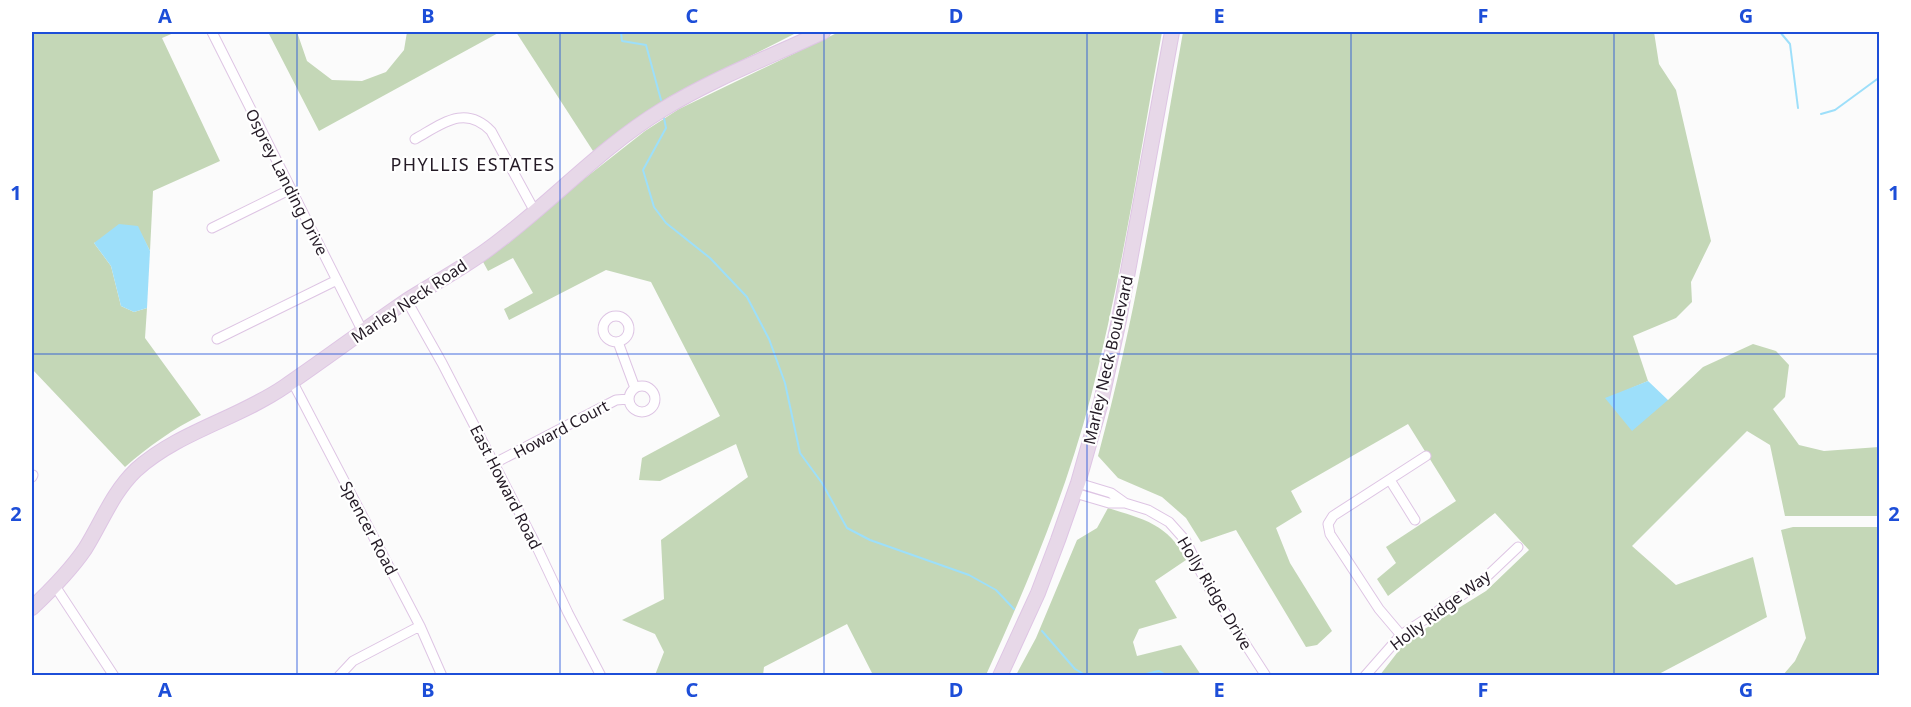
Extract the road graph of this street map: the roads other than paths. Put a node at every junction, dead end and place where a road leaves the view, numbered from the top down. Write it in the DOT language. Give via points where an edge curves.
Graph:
graph roads {
  1 [pos="212,32"];
  2 [pos="824,32"];
  3 [pos="1172,32"];
  4 [pos="415,138"];
  5 [pos="291,189"];
  6 [pos="534,210"];
  7 [pos="212,228"];
  8 [pos="337,280"];
  9 [pos="407,301"];
  10 [pos="363,332"];
  11 [pos="217,339"];
  12 [pos="618,342"];
  13 [pos="292,381"];
  14 [pos="635,388"];
  15 [pos="629,399"];
  16 [pos="1426,456"];
  17 [pos="493,464"];
  18 [pos="1390,480"];
  19 [pos="1077,488"];
  20 [pos="1415,520"];
  21 [pos="1518,547"];
  22 [pos="55,586"];
  23 [pos="32,608"];
  24 [pos="420,626"];
  25 [pos="1401,635"];
  26 [pos="114,675"];
  27 [pos="339,675"];
  28 [pos="442,675"];
  29 [pos="601,675"];
  30 [pos="1000,675"];
  31 [pos="1266,675"];
  32 [pos="1365,675"];
  1 -- 5 [label="street, Osprey Landing Drive"];
  2 -- 6 [label="street, Marley Neck Road" via="661,110"];
  3 -- 19 [label="street, Marley Neck Boulevard" via="1113,350"];
  4 -- 6 [label="street" via="452,119 473,118 484,124"];
  5 -- 7 [label="street"];
  5 -- 8 [label="street, Osprey Landing Drive"];
  6 -- 9 [label="street, Marley Neck Road" via="486,251"];
  8 -- 10 [label="street, Osprey Landing Drive"];
  8 -- 11 [label="street"];
  9 -- 10 [label="street, Marley Neck Road"];
  9 -- 17 [label="street, East Howard Road"];
  10 -- 13 [label="street, Marley Neck Road"];
  12 -- 14 [label="street"];
  13 -- 22 [label="street, Marley Neck Road" via="265,400 179,440 136,471 110,502 85,549"];
  13 -- 24 [label="street, Spencer Road"];
  14 -- 15 [label="street, Howard Court"];
  14 -- 15 [label="street, Howard Court" via="652,390 652,407 641,411"];
  15 -- 17 [label="street, Howard Court" via="616,400"];
  16 -- 18 [label="street"];
  17 -- 29 [label="street, East Howard Road"];
  18 -- 20 [label="street"];
  18 -- 25 [label="street" via="1334,516 1328,529 1379,609"];
  19 -- 30 [label="street, Marley Neck Boulevard" via="1038,594"];
  19 -- 31 [label="street, Holly Ridge Drive" via="1109,503 1125,503 1159,515 1178,531 1206,583"];
  21 -- 25 [label="street, Holly Ridge Way" via="1479,584"];
  22 -- 23 [label="street, Marley Neck Road"];
  22 -- 26 [label="street"];
  24 -- 27 [label="street" via="353,661"];
  24 -- 28 [label="street, Spencer Road"];
  25 -- 32 [label="street, Holly Ridge Way"];
}
